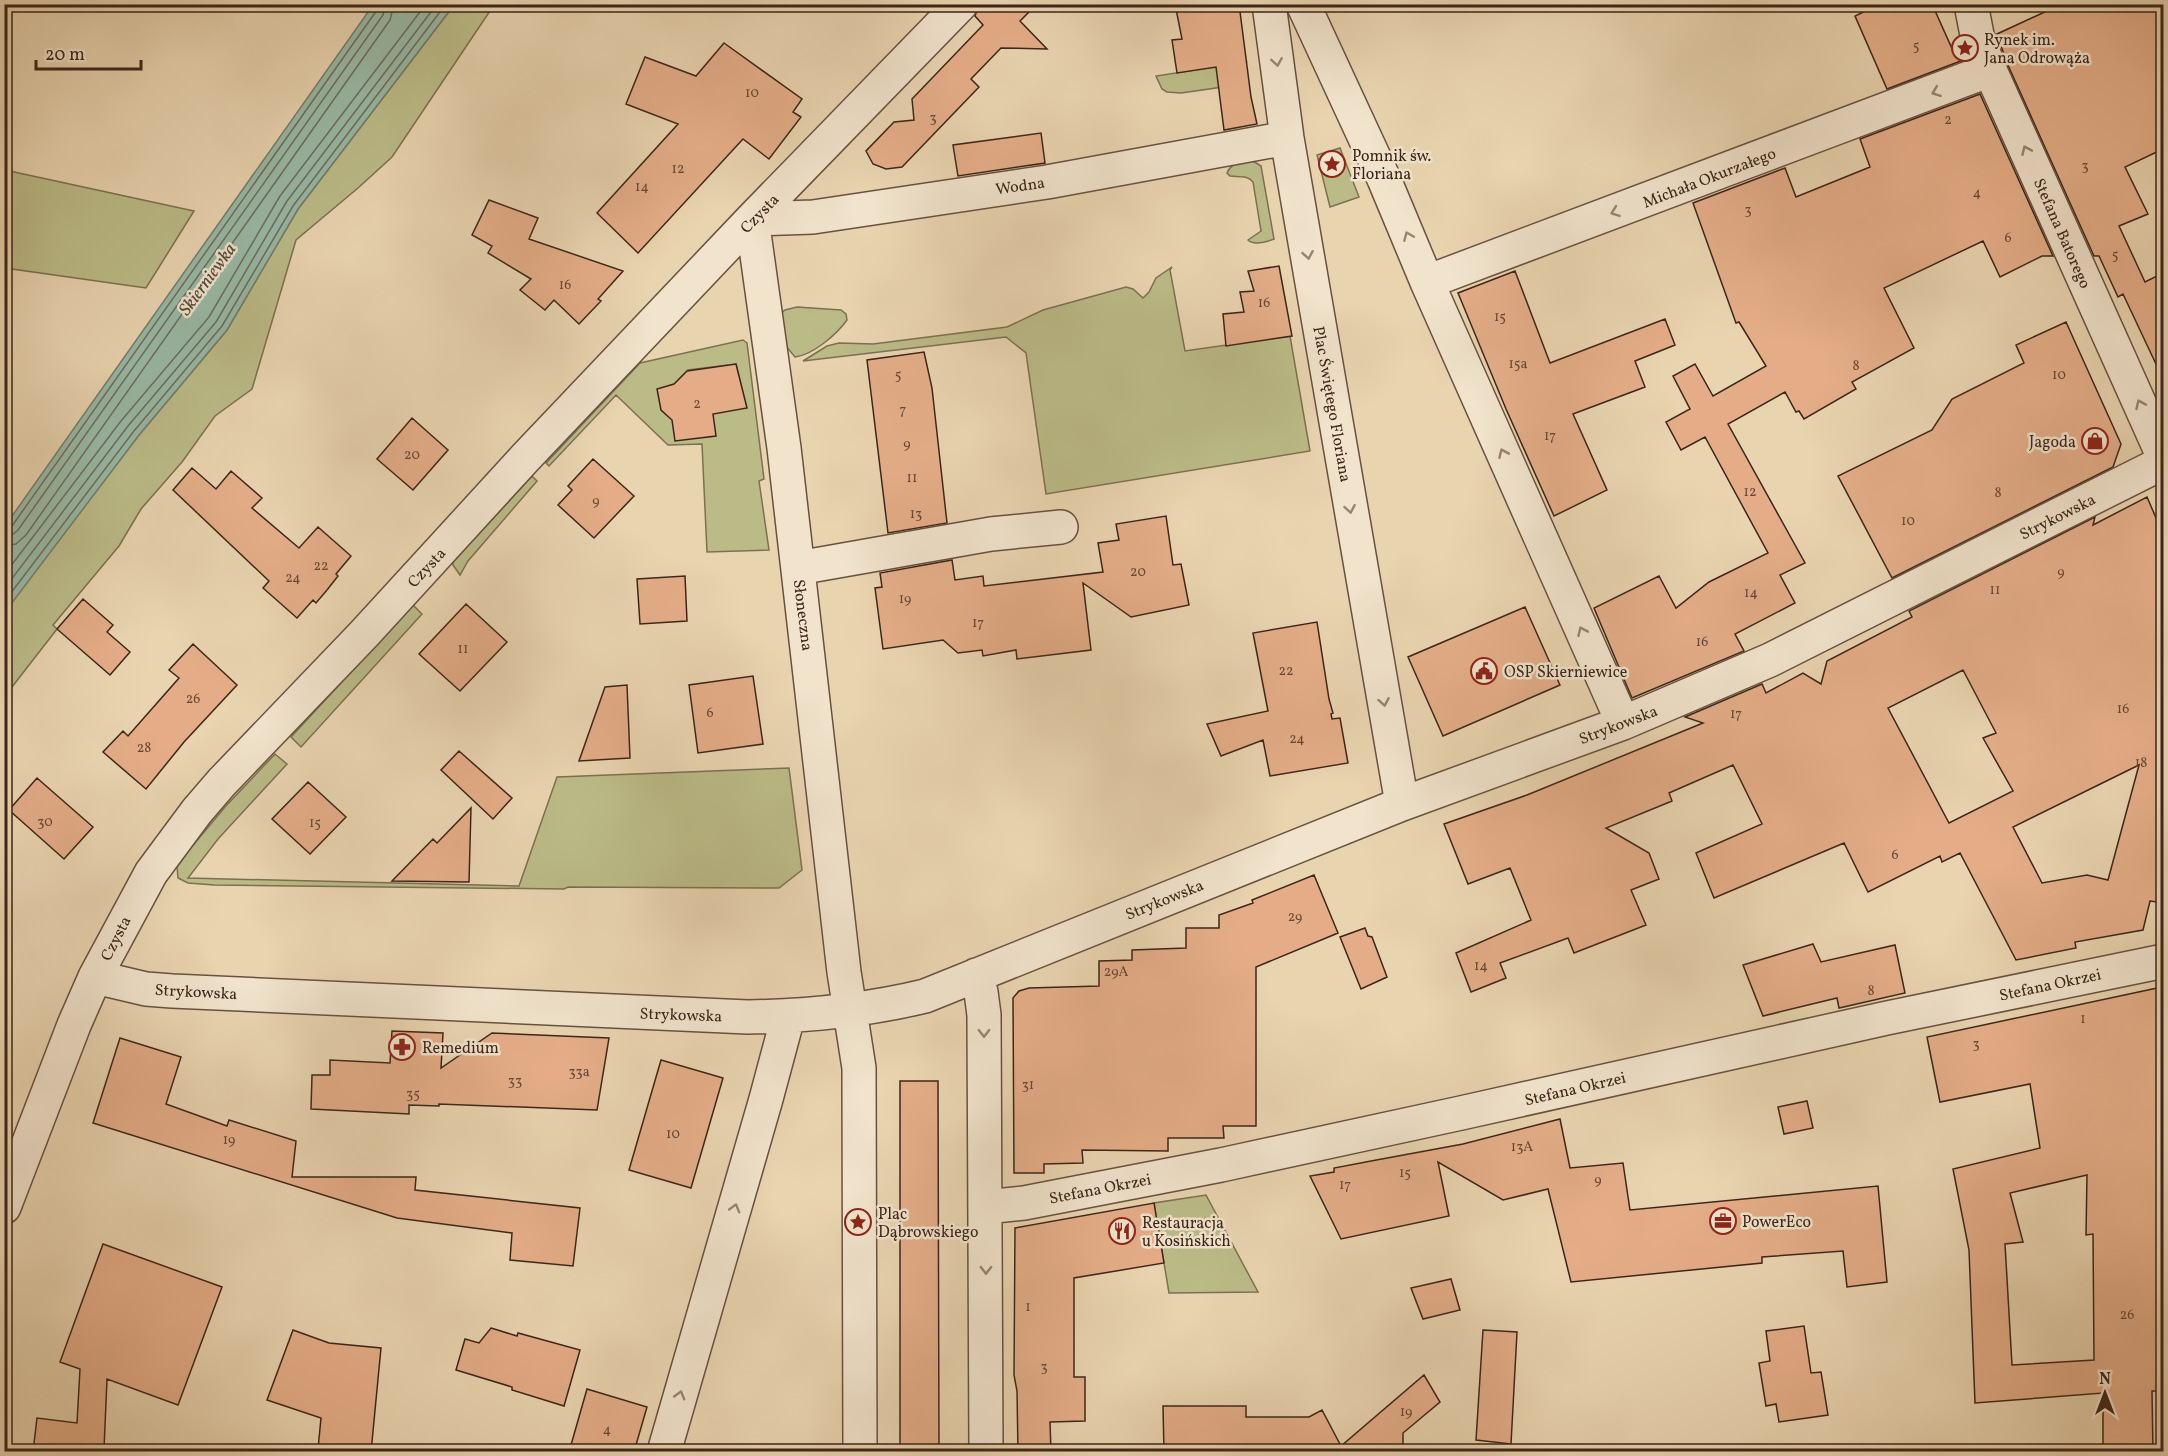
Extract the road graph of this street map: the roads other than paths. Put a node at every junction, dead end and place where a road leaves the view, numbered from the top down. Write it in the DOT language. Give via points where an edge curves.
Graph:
graph roads {
  1 [pos="961,4"];
  2 [pos="1269,4"];
  3 [pos="1303,4"];
  4 [pos="1971,4"];
  5 [pos="1990,70"];
  6 [pos="1287,138"];
  7 [pos="752,219"];
  8 [pos="1427,282"];
  9 [pos="2163,458"];
  10 [pos="2163,462"];
  11 [pos="1061,527"];
  12 [pos="798,568"];
  13 [pos="1623,723"];
  14 [pos="1402,804"];
  15 [pos="2163,961"];
  16 [pos="976,975"];
  17 [pos="95,977"];
  18 [pos="851,1011"];
  19 [pos="788,1017"];
  20 [pos="4,1207"];
  21 [pos="985,1207"];
  22 [pos="664,1452"];
  23 [pos="860,1452"];
  24 [pos="986,1452"];
  1 -- 7 [label="street, Czysta"];
  2 -- 6 [label="street, Plac Świętego Floriana, one-way"];
  8 -- 3 [label="street, one-way"];
  4 -- 5 [label="street, Stefana Batorego"];
  5 -- 8 [label="street, Michała Okurzałego, one-way"];
  9 -- 5 [label="street, Stefana Batorego, one-way"];
  6 -- 7 [label="street, Wodna" via="1047,182 813,217"];
  6 -- 14 [label="street, Plac Świętego Floriana, one-way"];
  7 -- 12 [label="street, Słoneczna"];
  7 -- 17 [label="street, Czysta" via="203,804 151,873"];
  13 -- 8 [label="street, one-way"];
  10 -- 13 [label="street, Strykowska" via="1770,660"];
  11 -- 12 [label="street" via="991,534"];
  12 -- 18 [label="street, Słoneczna"];
  13 -- 14 [label="street, Strykowska"];
  14 -- 16 [label="street, Strykowska"];
  15 -- 21 [label="street, Stefana Okrzei" via="1876,1020 1221,1165"];
  16 -- 18 [label="street, Strykowska" via="925,996"];
  16 -- 21 [label="street, one-way" via="984,1015"];
  17 -- 19 [label="street, Strykowska" via="172,991"];
  17 -- 20 [label="street, Czysta"];
  18 -- 19 [label="street, Strykowska"];
  18 -- 23 [label="street, Słoneczna" via="859,1068"];
  22 -- 19 [label="street, one-way"];
  21 -- 24 [label="street, one-way"];
}
